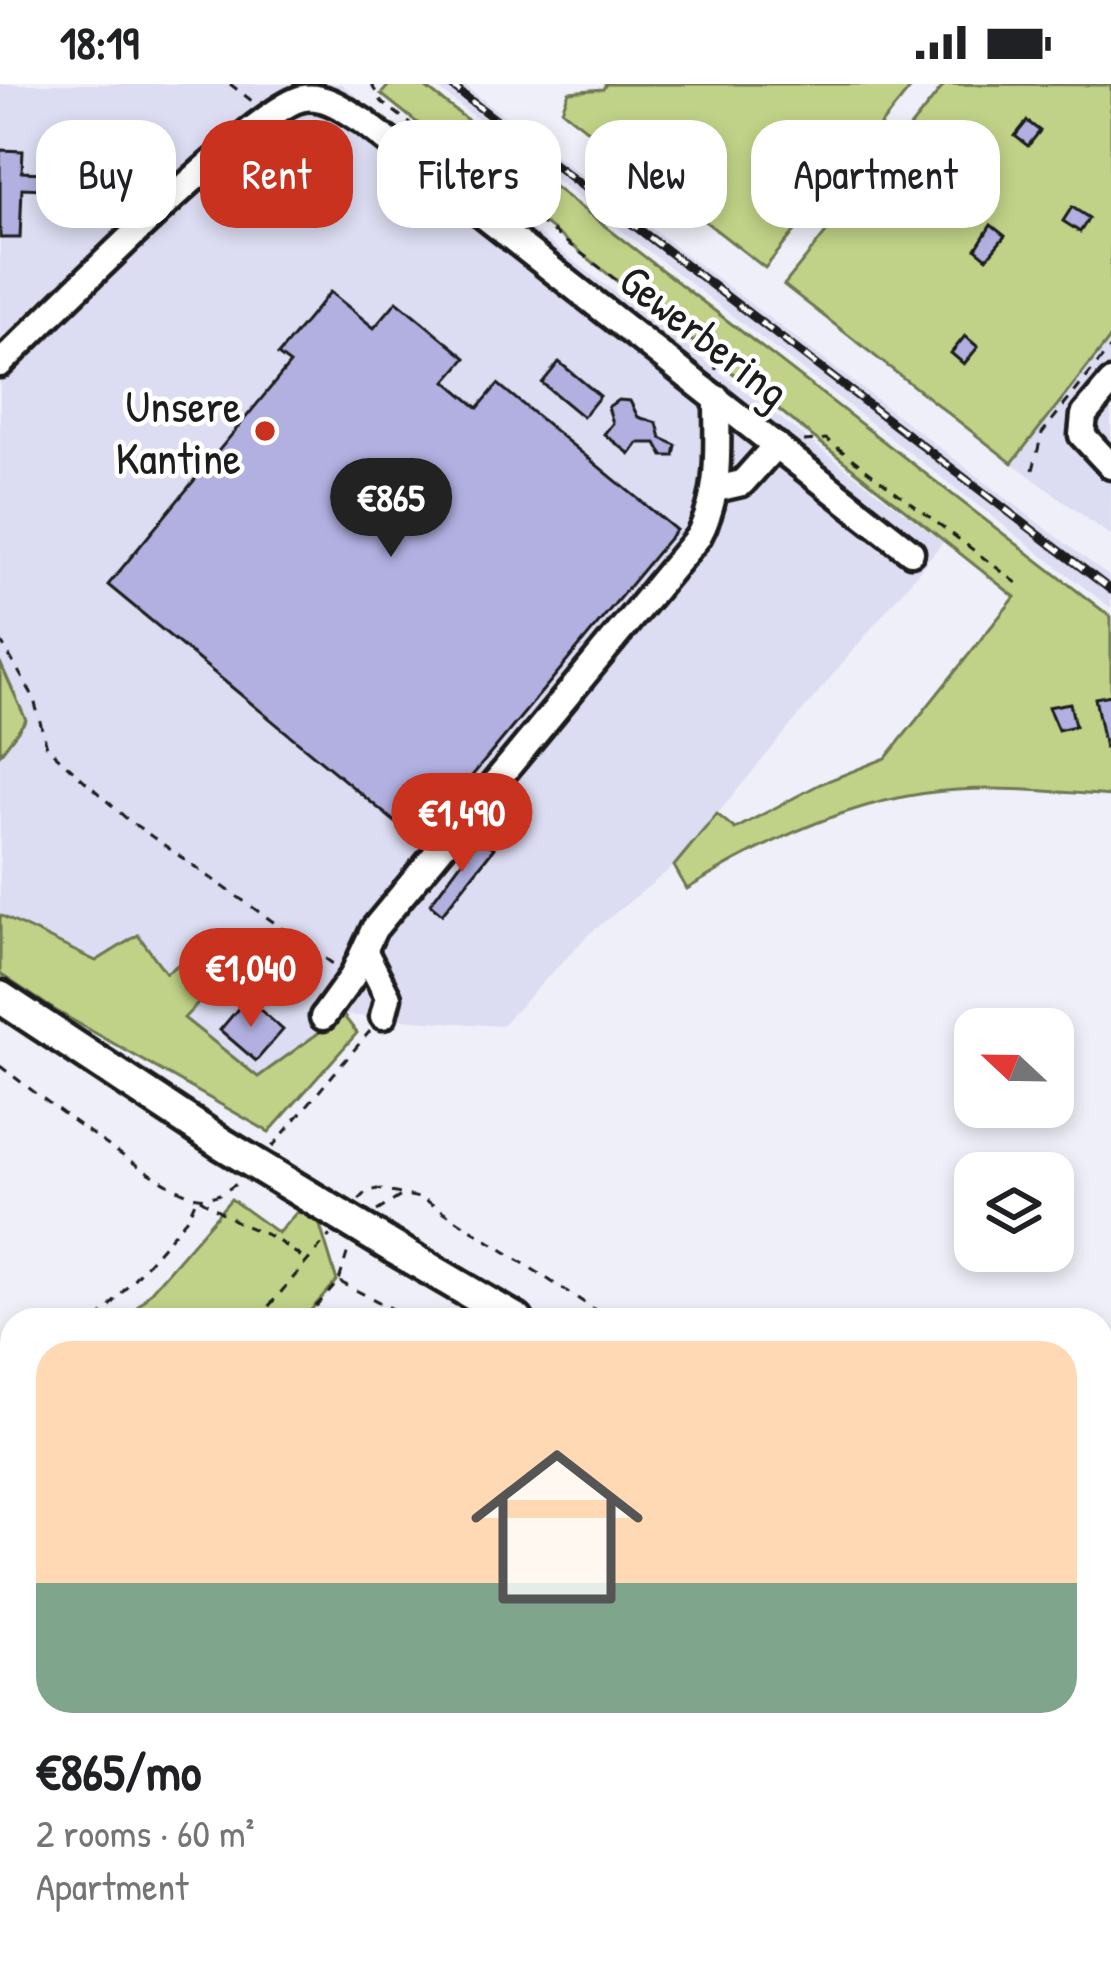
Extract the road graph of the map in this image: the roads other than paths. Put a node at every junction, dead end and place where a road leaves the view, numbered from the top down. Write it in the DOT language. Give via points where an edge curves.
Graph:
graph roads {
  1 [pos="0,364"];
  2 [pos="1111,383"];
  3 [pos="718,398"];
  4 [pos="776,445"];
  5 [pos="1111,466"];
  6 [pos="716,489"];
  7 [pos="911,552"];
  8 [pos="365,954"];
  9 [pos="0,997"];
  10 [pos="383,1016"];
  11 [pos="323,1017"];
  12 [pos="496,1308"];
  1 -- 3 [label="street, Gewerbering" via="205,169 288,102 304,98 336,104 363,121"];
  2 -- 5 [label="street" via="1084,416 1082,435"];
  3 -- 4 [label="street, Gewerbering"];
  3 -- 6 [label="street"];
  4 -- 6 [label="street" via="742,483"];
  4 -- 7 [label="street, Gewerbering"];
  6 -- 8 [label="street" via="698,537 374,929"];
  8 -- 10 [label="street" via="388,997"];
  8 -- 11 [label="street"];
  9 -- 12 [label="main road, bridge" via="220,1143"];
}
